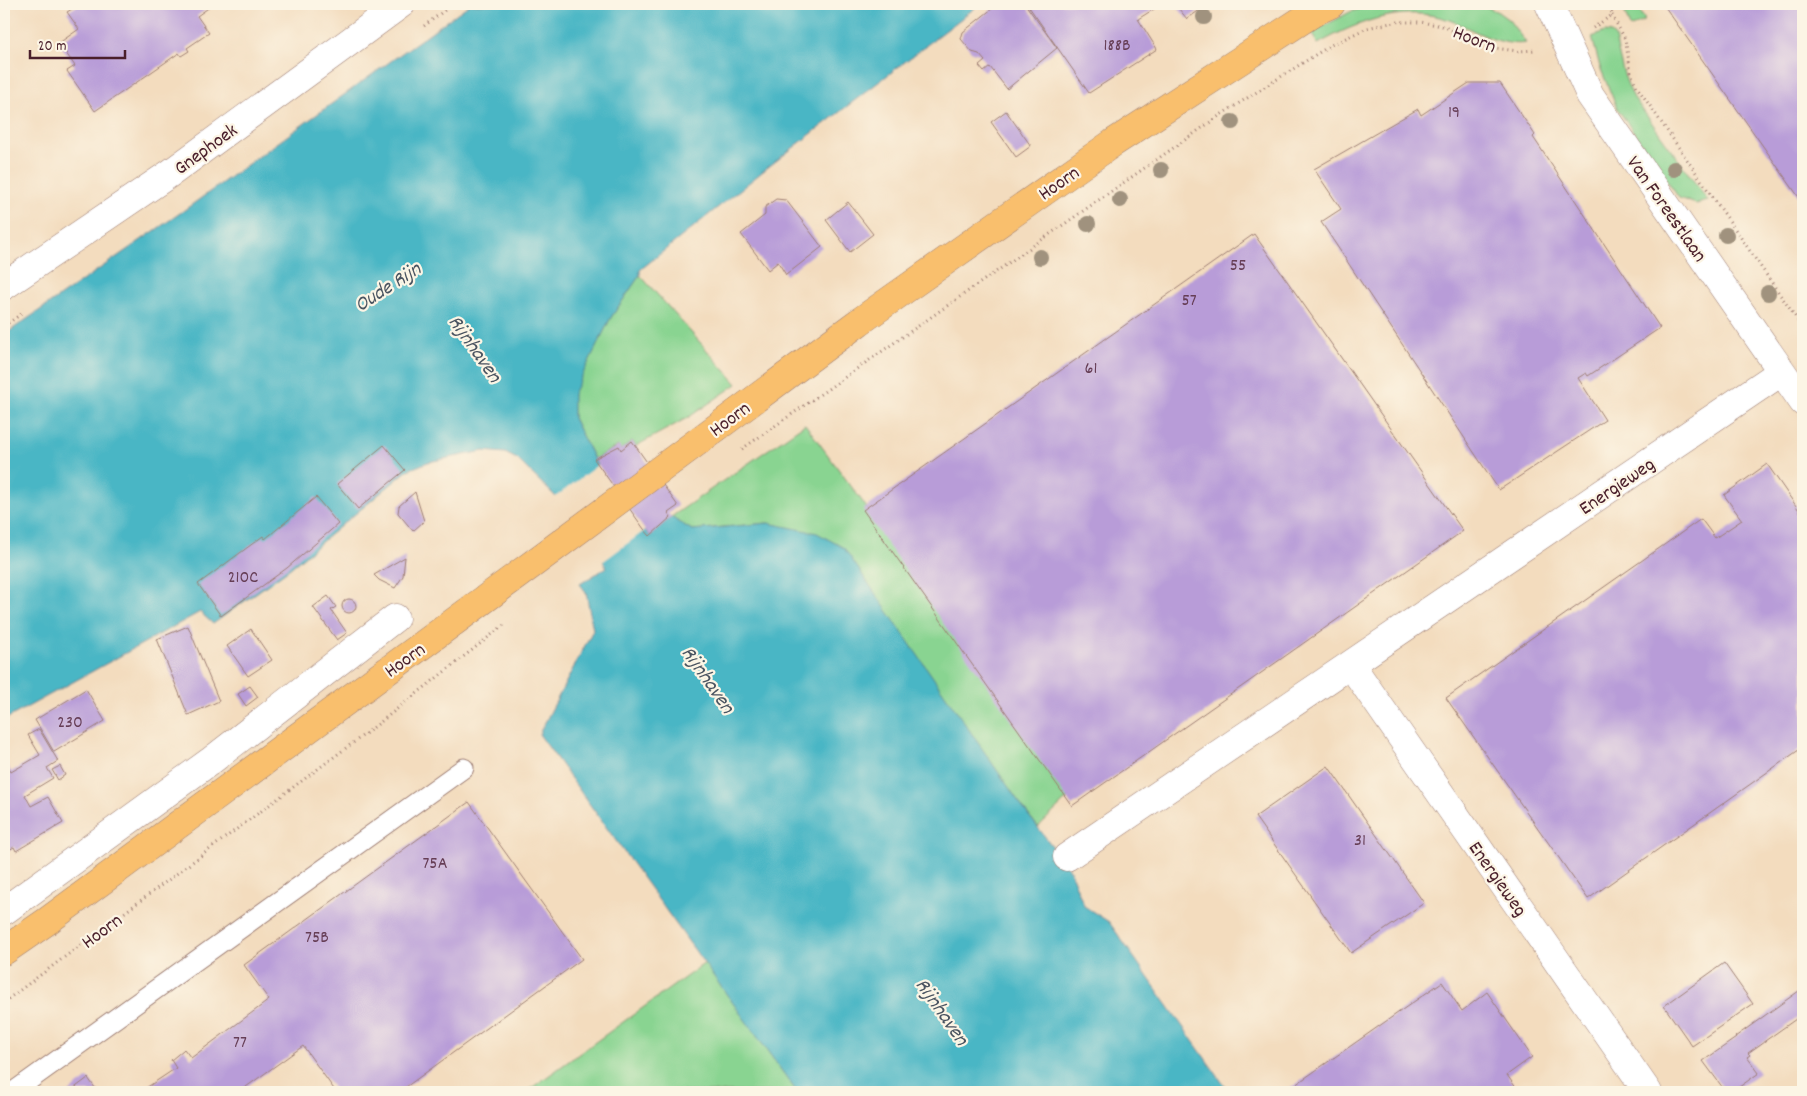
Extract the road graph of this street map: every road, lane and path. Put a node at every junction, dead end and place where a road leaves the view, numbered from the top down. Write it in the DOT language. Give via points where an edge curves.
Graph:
graph roads {
  1 [pos="402,4"];
  2 [pos="1331,4"];
  3 [pos="1549,4"];
  4 [pos="1610,4"];
  5 [pos="1612,15"];
  6 [pos="1565,42"];
  7 [pos="4,286"];
  8 [pos="1803,328"];
  9 [pos="1781,372"];
  10 [pos="1803,402"];
  11 [pos="737,453"];
  12 [pos="395,618"];
  13 [pos="510,621"];
  14 [pos="1351,664"];
  15 [pos="464,768"];
  16 [pos="119,828"];
  17 [pos="141,852"];
  18 [pos="1067,857"];
  19 [pos="4,911"];
  20 [pos="4,951"];
  21 [pos="4,1002"];
  22 [pos="13,1092"];
  23 [pos="1648,1092"];
  1 -- 7 [label="street, Gnephoek" via="172,172"];
  2 -- 17 [label="main road, Hoorn" via="1105,149 859,322"];
  3 -- 6 [label="street, Van Foreestlaan"];
  4 -- 5 [label="path"];
  5 -- 6 [label="path, Hoorn"];
  5 -- 8 [label="path" via="1625,39 1637,87"];
  6 -- 9 [label="street, Van Foreestlaan" via="1590,95"];
  6 -- 11 [label="path, Hoorn" via="1536,50 1517,51 1495,48 1442,26 1396,22 1367,28 1331,45 1222,114"];
  9 -- 10 [label="street, Van Foreestlaan"];
  9 -- 14 [label="street, Energieweg"];
  12 -- 16 [label="street, Hoorn"];
  13 -- 21 [label="path, Hoorn" via="369,731"];
  14 -- 18 [label="street, Energieweg"];
  14 -- 23 [label="street, Energieweg"];
  15 -- 22 [label="lane"];
  16 -- 17 [label="street"];
  16 -- 19 [label="street, Hoorn"];
  17 -- 20 [label="main road, Hoorn"];
}
